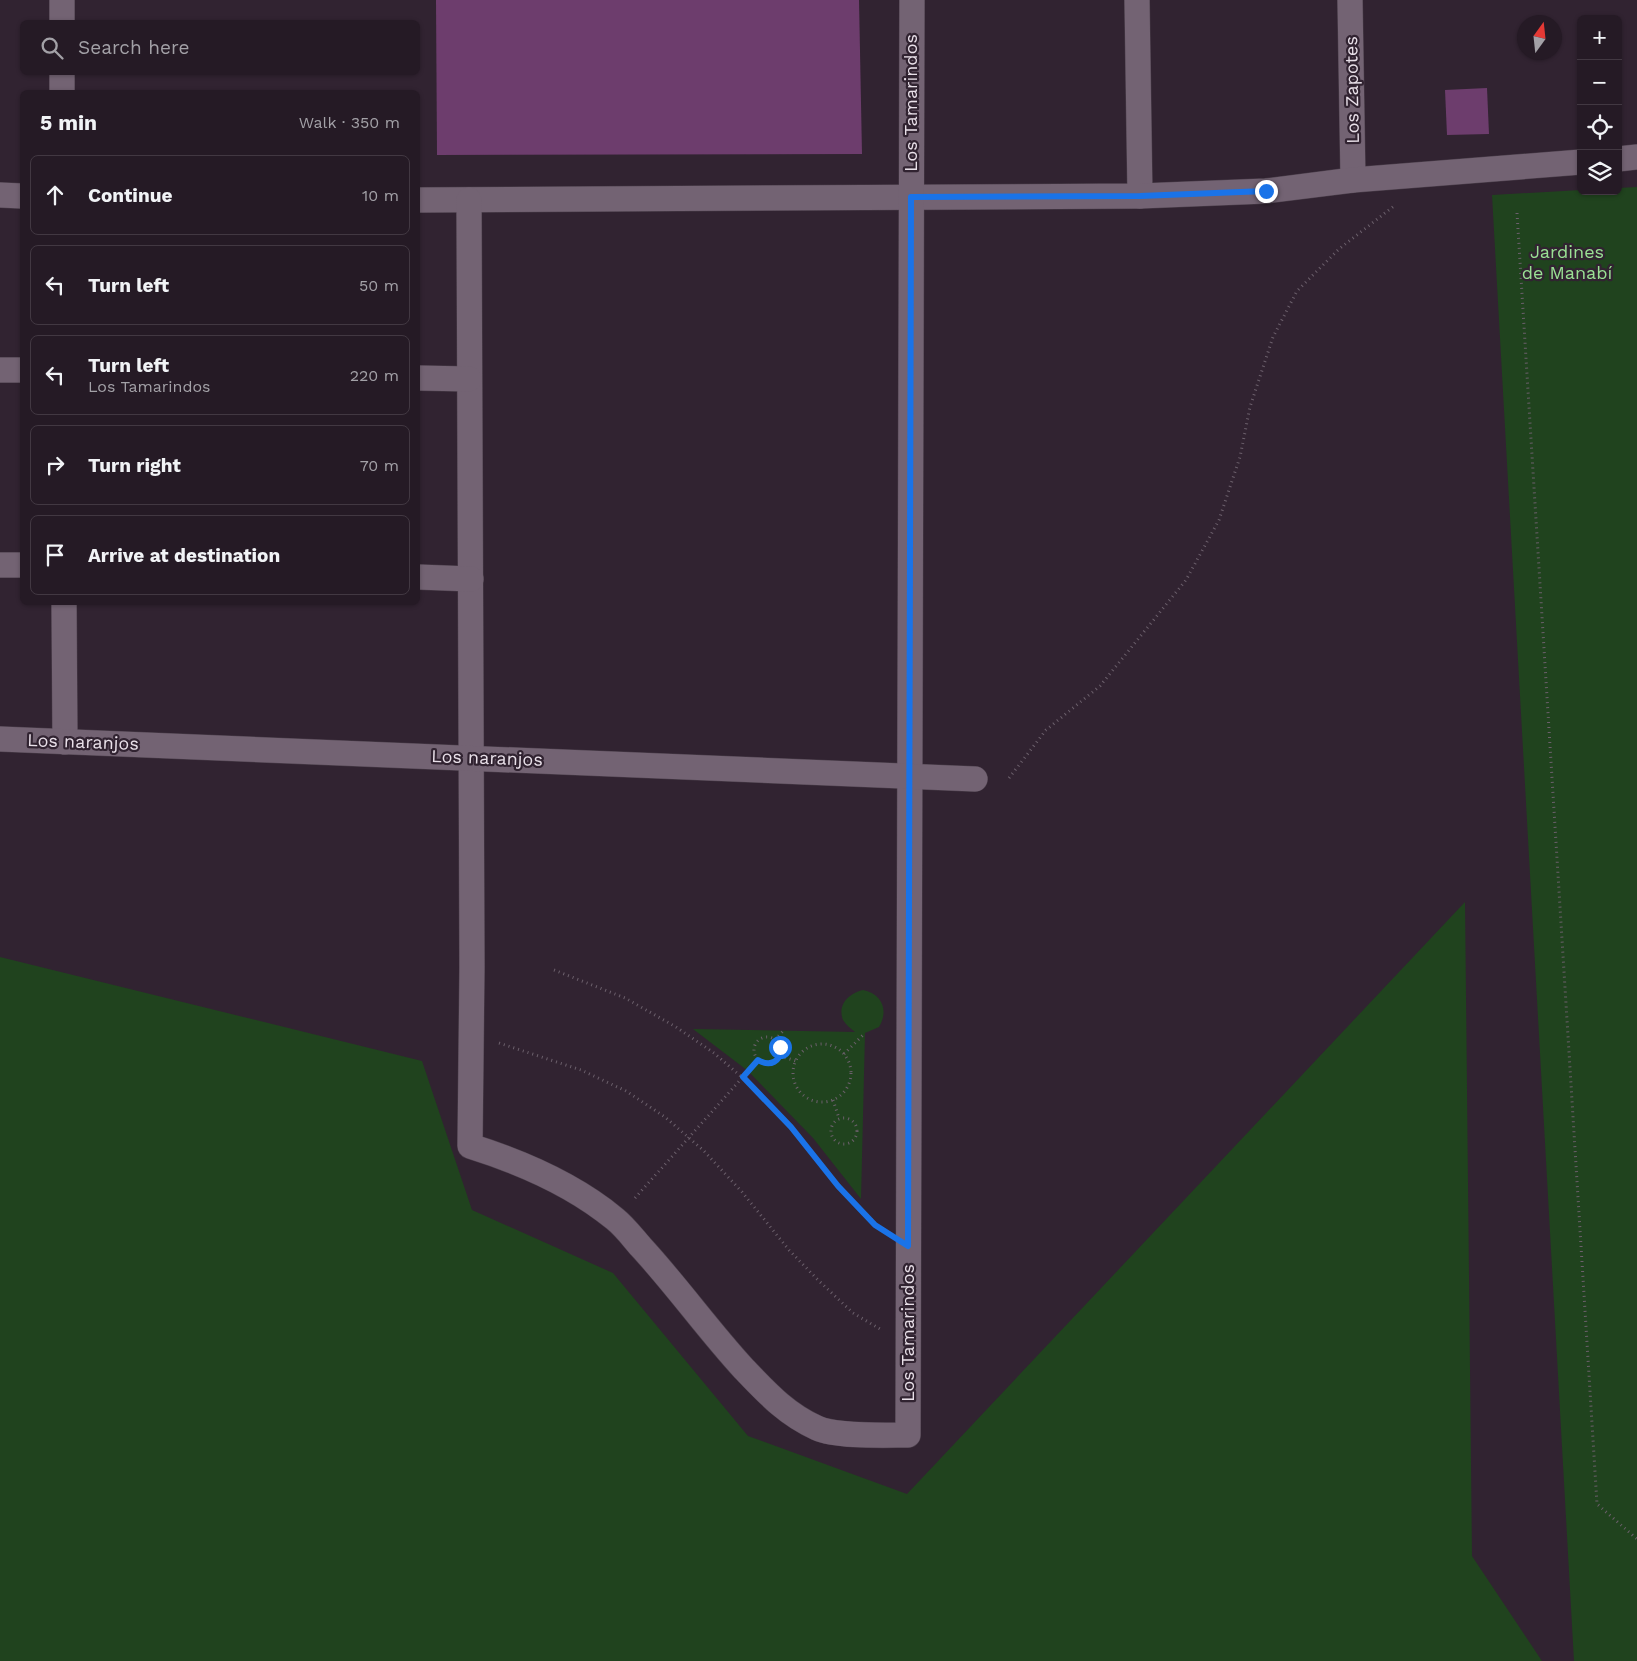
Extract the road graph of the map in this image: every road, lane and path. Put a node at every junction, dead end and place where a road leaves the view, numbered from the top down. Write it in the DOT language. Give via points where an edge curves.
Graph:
graph roads {
  1 [pos="62,0"];
  2 [pos="912,0"];
  3 [pos="1137,0"];
  4 [pos="1350,0"];
  5 [pos="62,20"];
  6 [pos="62,75"];
  7 [pos="62,90"];
  8 [pos="1637,157"];
  9 [pos="1622,158"];
  10 [pos="1577,162"];
  11 [pos="1353,180"];
  12 [pos="0,195"];
  13 [pos="20,196"];
  14 [pos="1140,196"];
  15 [pos="911,197"];
  16 [pos="420,200"];
  17 [pos="469,200"];
  18 [pos="1398,203"];
  19 [pos="1517,212"];
  20 [pos="0,370"];
  21 [pos="20,370"];
  22 [pos="420,378"];
  23 [pos="469,379"];
  24 [pos="0,565"];
  25 [pos="20,565"];
  26 [pos="420,578"];
  27 [pos="471,579"];
  28 [pos="64,605"];
  29 [pos="0,739"];
  30 [pos="65,742"];
  31 [pos="472,758"];
  32 [pos="909,777"];
  33 [pos="1009,778"];
  34 [pos="975,779"];
  35 [pos="554,970"];
  36 [pos="784,1030"];
  37 [pos="865,1033"];
  38 [pos="472,1035"];
  39 [pos="775,1040"];
  40 [pos="844,1054"];
  41 [pos="780,1056"];
  42 [pos="758,1060"];
  43 [pos="796,1061"];
  44 [pos="743,1077"];
  45 [pos="833,1100"];
  46 [pos="839,1118"];
  47 [pos="689,1137"];
  48 [pos="616,1220"];
  49 [pos="908,1246"];
  50 [pos="908,1347"];
  51 [pos="1637,1539"];
  1 -- 5 [label="street"];
  2 -- 15 [label="street, Los Tamarindos"];
  3 -- 14 [label="street"];
  4 -- 11 [label="street, Los Zapotes"];
  6 -- 7 [label="street"];
  8 -- 9 [label="street"];
  10 -- 11 [label="street"];
  11 -- 14 [label="street" via="1266,191"];
  12 -- 13 [label="street"];
  14 -- 15 [label="street"];
  15 -- 17 [label="street"];
  15 -- 32 [label="street, Los Tamarindos"];
  16 -- 17 [label="street"];
  17 -- 23 [label="street"];
  18 -- 33 [label="path" via="1339,249 1297,291 1273,338 1219,520 1186,580 1100,686 1046,730"];
  19 -- 51 [label="path" via="1598,1504"];
  20 -- 21 [label="street"];
  22 -- 23 [label="street"];
  23 -- 27 [label="street"];
  24 -- 25 [label="street"];
  26 -- 27 [label="street"];
  27 -- 31 [label="street"];
  28 -- 30 [label="street"];
  29 -- 30 [label="street, Los naranjos"];
  30 -- 31 [label="street, Los naranjos"];
  31 -- 32 [label="street, Los naranjos"];
  31 -- 38 [label="street"];
  32 -- 34 [label="street, Los naranjos"];
  32 -- 49 [label="street, Los Tamarindos"];
  35 -- 44 [label="path" via="624,998 676,1027"];
  36 -- 39 [label="path"];
  37 -- 40 [label="path"];
  38 -- 47 [label="path" via="581,1070 626,1091"];
  38 -- 48 [label="street" via="470,1146 533,1170 570,1189"];
  39 -- 41 [label="path" via="780,1047"];
  39 -- 42 [label="path" via="762,1038 756,1044 754,1052"];
  40 -- 43 [label="path" via="837,1048 818,1044 801,1053"];
  40 -- 45 [label="path" via="851,1072 850,1082 846,1090"];
  41 -- 42 [label="path" via="766,1064"];
  41 -- 43 [label="path"];
  42 -- 44 [label="path"];
  43 -- 45 [label="path" via="794,1079 803,1095 821,1102"];
  44 -- 47 [label="path"];
  44 -- 49 [label="path" via="791,1127 838,1186 875,1225"];
  45 -- 46 [label="path"];
  46 -- 46 [label="path" via="830,1128 832,1137 838,1143 847,1144 856,1136 855,1123 848,1118"];
  47 -- 48 [label="path"];
  47 -- 50 [label="path" via="742,1192 789,1250 853,1314"];
  48 -- 50 [label="street, Los Tamarindos" via="662,1269 763,1389 790,1414 820,1429 847,1434 908,1435"];
  49 -- 50 [label="street, Los Tamarindos"];
}
